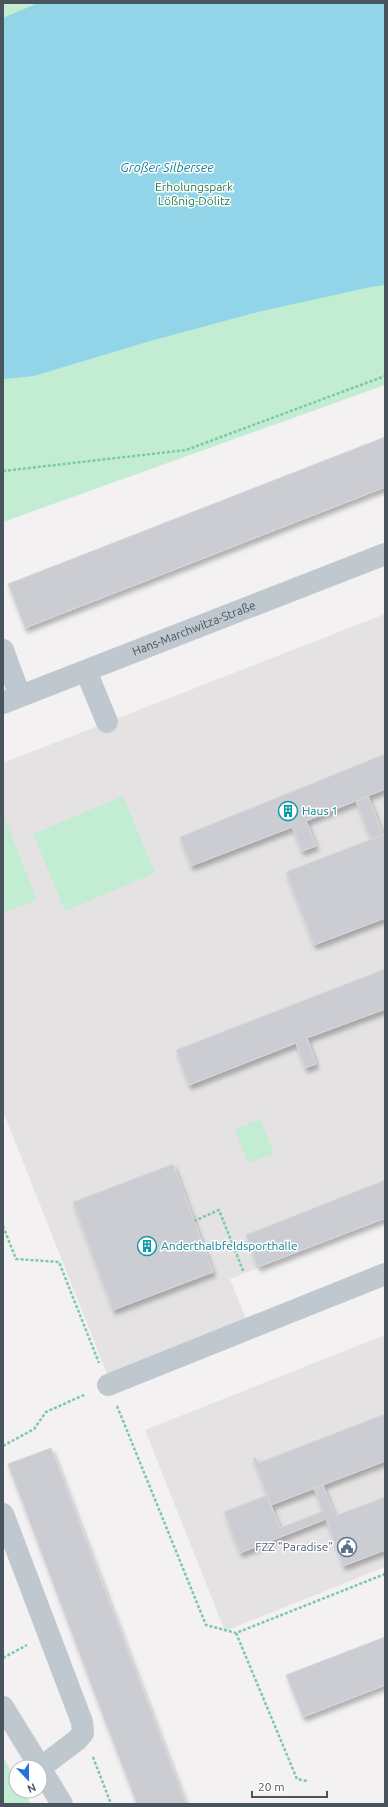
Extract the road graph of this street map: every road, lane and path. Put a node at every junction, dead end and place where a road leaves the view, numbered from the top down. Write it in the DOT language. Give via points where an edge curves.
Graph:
graph roads {
  1 [pos="385,376"];
  2 [pos="3,470"];
  3 [pos="385,554"];
  4 [pos="3,650"];
  5 [pos="86,671"];
  6 [pos="12,700"];
  7 [pos="108,722"];
  8 [pos="194,1220"];
  9 [pos="3,1226"];
  10 [pos="244,1273"];
  11 [pos="385,1274"];
  12 [pos="108,1385"];
  13 [pos="3,1446"];
  14 [pos="3,1514"];
  15 [pos="385,1574"];
  16 [pos="236,1633"];
  17 [pos="5,1716"];
  18 [pos="83,1733"];
  19 [pos="34,1759"];
  20 [pos="48,1762"];
  21 [pos="48,1781"];
  22 [pos="307,1781"];
  23 [pos="62,1804"];
  24 [pos="111,1804"];
  1 -- 2 [label="path" via="186,450"];
  3 -- 5 [label="street, Hans-Marchwitza-Straße"];
  4 -- 6 [label="street"];
  5 -- 6 [label="street, Hans-Marchwitza-Straße"];
  5 -- 7 [label="street"];
  8 -- 10 [label="path" via="219,1210"];
  9 -- 12 [label="path" via="16,1259 59,1262"];
  11 -- 12 [label="street"];
  12 -- 13 [label="path" via="46,1412 34,1429"];
  12 -- 16 [label="path" via="206,1625"];
  14 -- 18 [label="street" via="82,1722"];
  15 -- 16 [label="path"];
  16 -- 22 [label="path" via="297,1779"];
  17 -- 19 [label="street"];
  18 -- 20 [label="street"];
  18 -- 24 [label="path"];
  21 -- 23 [label="street"];
}
